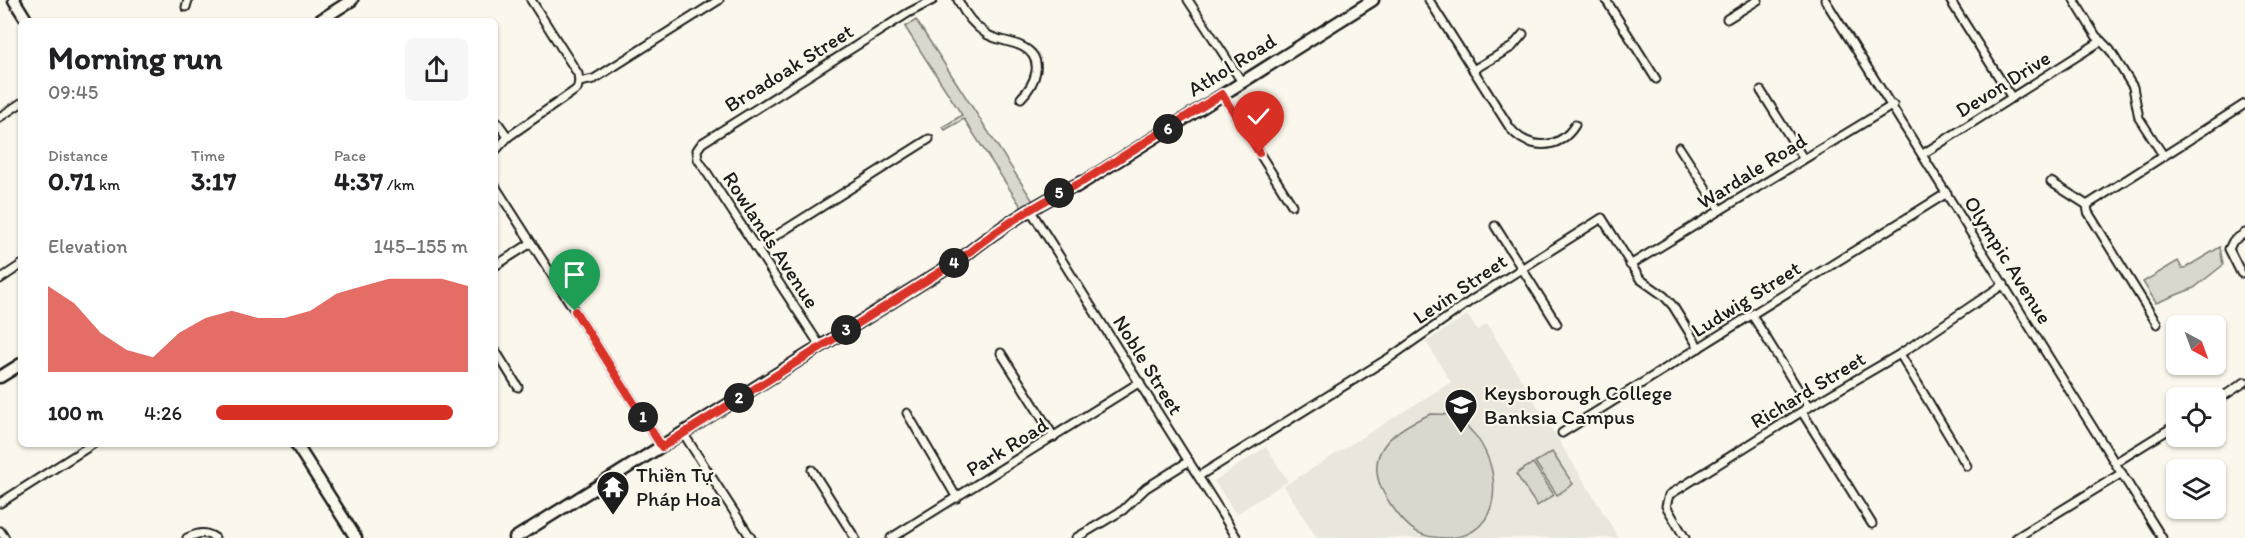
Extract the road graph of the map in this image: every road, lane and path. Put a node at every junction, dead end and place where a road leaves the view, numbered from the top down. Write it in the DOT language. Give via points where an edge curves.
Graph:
graph roads {
  1 [pos="14,0"];
  2 [pos="352,0"];
  3 [pos="719,0"];
  4 [pos="933,0"];
  5 [pos="958,0"];
  6 [pos="1188,0"];
  7 [pos="1429,0"];
  8 [pos="1606,0"];
  9 [pos="1758,0"];
  10 [pos="1825,0"];
  11 [pos="1950,0"];
  12 [pos="2074,0"];
  13 [pos="534,1"];
  14 [pos="1366,2"];
  15 [pos="25,18"];
  16 [pos="324,18"];
  17 [pos="1727,19"];
  18 [pos="1523,34"];
  19 [pos="2101,42"];
  20 [pos="1473,70"];
  21 [pos="1656,79"];
  22 [pos="579,82"];
  23 [pos="1242,82"];
  24 [pos="1761,91"];
  25 [pos="1222,94"];
  26 [pos="1022,98"];
  27 [pos="2012,98"];
  28 [pos="2245,104"];
  29 [pos="18,105"];
  30 [pos="1893,105"];
  31 [pos="0,117"];
  32 [pos="498,123"];
  33 [pos="1575,125"];
  34 [pos="508,137"];
  35 [pos="929,138"];
  36 [pos="1679,147"];
  37 [pos="498,149"];
  38 [pos="697,150"];
  39 [pos="1923,154"];
  40 [pos="2163,156"];
  41 [pos="1803,158"];
  42 [pos="2051,182"];
  43 [pos="498,191"];
  44 [pos="1947,193"];
  45 [pos="1292,205"];
  46 [pos="2087,205"];
  47 [pos="1719,210"];
  48 [pos="1033,214"];
  49 [pos="1495,226"];
  50 [pos="2245,233"];
  51 [pos="531,243"];
  52 [pos="756,248"];
  53 [pos="498,264"];
  54 [pos="1630,265"];
  55 [pos="18,268"];
  56 [pos="1521,269"];
  57 [pos="2241,273"];
  58 [pos="0,279"];
  59 [pos="2004,284"];
  60 [pos="1752,315"];
  61 [pos="1557,324"];
  62 [pos="2157,324"];
  63 [pos="821,346"];
  64 [pos="1699,348"];
  65 [pos="1001,353"];
  66 [pos="1900,354"];
  67 [pos="498,355"];
  68 [pos="18,366"];
  69 [pos="0,377"];
  70 [pos="1140,382"];
  71 [pos="2245,382"];
  72 [pos="518,387"];
  73 [pos="2226,394"];
  74 [pos="1809,407"];
  75 [pos="1802,412"];
  76 [pos="907,413"];
  77 [pos="2166,431"];
  78 [pos="683,433"];
  79 [pos="1563,433"];
  80 [pos="1054,437"];
  81 [pos="88,447"];
  82 [pos="298,447"];
  83 [pos="662,447"];
  84 [pos="1189,461"];
  85 [pos="2115,463"];
  86 [pos="1967,466"];
  87 [pos="812,470"];
  88 [pos="2122,473"];
  89 [pos="1198,476"];
  90 [pos="957,498"];
  91 [pos="0,503"];
  92 [pos="1872,524"];
  93 [pos="0,531"];
  94 [pos="5,538"];
  95 [pos="187,538"];
  96 [pos="215,538"];
  97 [pos="356,538"];
  98 [pos="515,538"];
  99 [pos="751,538"];
  100 [pos="855,538"];
  101 [pos="891,538"];
  102 [pos="1076,538"];
  103 [pos="1237,538"];
  104 [pos="1685,538"];
  105 [pos="2016,538"];
  106 [pos="2162,538"];
  1 -- 15 [label="main road"];
  2 -- 16 [label="main road"];
  3 -- 22 [label="street" via="594,79"];
  4 -- 38 [label="street, Broadoak Street" via="741,118"];
  5 -- 26 [label="street" via="978,28 1002,41 1020,45 1032,56 1036,74"];
  6 -- 23 [label="street"];
  7 -- 20 [label="street"];
  8 -- 21 [label="street"];
  9 -- 17 [label="street"];
  10 -- 30 [label="street, Olympic Avenue"];
  11 -- 27 [label="street"];
  12 -- 19 [label="street"];
  13 -- 22 [label="street" via="578,74"];
  14 -- 23 [label="main road, Athol Road"];
  18 -- 20 [label="street" via="1512,47"];
  19 -- 27 [label="street, Devon Drive"];
  19 -- 40 [label="street" via="2133,87 2139,118"];
  20 -- 33 [label="street" via="1510,128 1523,140 1548,145 1564,137"];
  22 -- 34 [label="street" via="577,89"];
  23 -- 25 [label="main road, Athol Road"];
  24 -- 41 [label="street"];
  25 -- 45 [label="street"];
  25 -- 48 [label="main road, Athol Road" via="1057,194"];
  27 -- 39 [label="street, Devon Drive"];
  28 -- 40 [label="street"];
  29 -- 31 [label="street"];
  30 -- 39 [label="street, Olympic Avenue"];
  30 -- 41 [label="street, Wardale Road"];
  32 -- 34 [label="street"];
  34 -- 37 [label="street"];
  35 -- 52 [label="street"];
  36 -- 47 [label="street"];
  38 -- 52 [label="street, Rowlands Avenue" via="698,159"];
  39 -- 44 [label="street, Olympic Avenue"];
  40 -- 46 [label="street"];
  41 -- 47 [label="street, Wardale Road"];
  42 -- 46 [label="street"];
  43 -- 51 [label="street"];
  44 -- 59 [label="street, Olympic Avenue"];
  44 -- 60 [label="street, Ludwig Street"];
  46 -- 62 [label="street"];
  47 -- 54 [label="street, Wardale Road"];
  48 -- 63 [label="main road, Athol Road" via="988,237 962,258"];
  48 -- 70 [label="street, Noble Street"];
  49 -- 56 [label="street"];
  50 -- 57 [label="street" via="2229,249"];
  51 -- 53 [label="street"];
  51 -- 83 [label="street"];
  52 -- 63 [label="street, Rowlands Avenue"];
  54 -- 56 [label="street, Levin Street" via="1602,218"];
  54 -- 64 [label="street, Levin Street" via="1640,279 1673,306"];
  55 -- 58 [label="street"];
  56 -- 61 [label="street"];
  56 -- 89 [label="street, Levin Street" via="1392,356"];
  59 -- 66 [label="street, Richard Street"];
  59 -- 85 [label="street, Olympic Avenue"];
  60 -- 64 [label="street, Ludwig Street"];
  60 -- 74 [label="street"];
  63 -- 78 [label="main road, Athol Road"];
  64 -- 79 [label="street, Ludwig Street"];
  65 -- 80 [label="street"];
  66 -- 74 [label="street, Richard Street"];
  66 -- 86 [label="street"];
  67 -- 72 [label="street"];
  68 -- 69 [label="main road"];
  70 -- 80 [label="street, Park Road"];
  70 -- 84 [label="street, Noble Street"];
  71 -- 73 [label="street"];
  74 -- 75 [label="street, Richard Street"];
  75 -- 92 [label="street"];
  75 -- 104 [label="street, Richard Street" via="1669,495 1666,506"];
  76 -- 90 [label="street"];
  77 -- 85 [label="street"];
  78 -- 83 [label="main road, Athol Road"];
  78 -- 99 [label="street"];
  80 -- 90 [label="street, Park Road"];
  81 -- 91 [label="street"];
  82 -- 97 [label="main road"];
  83 -- 98 [label="main road, Athol Road"];
  84 -- 89 [label="street, Noble Street"];
  84 -- 102 [label="street" via="1146,488 1123,510"];
  85 -- 88 [label="street, Olympic Avenue"];
  87 -- 100 [label="street"];
  88 -- 105 [label="street"];
  88 -- 106 [label="street, Olympic Avenue"];
  89 -- 103 [label="street, Noble Street"];
  90 -- 101 [label="street, Park Road"];
  93 -- 94 [label="street"];
  95 -- 96 [label="street" via="198,533"];
}
